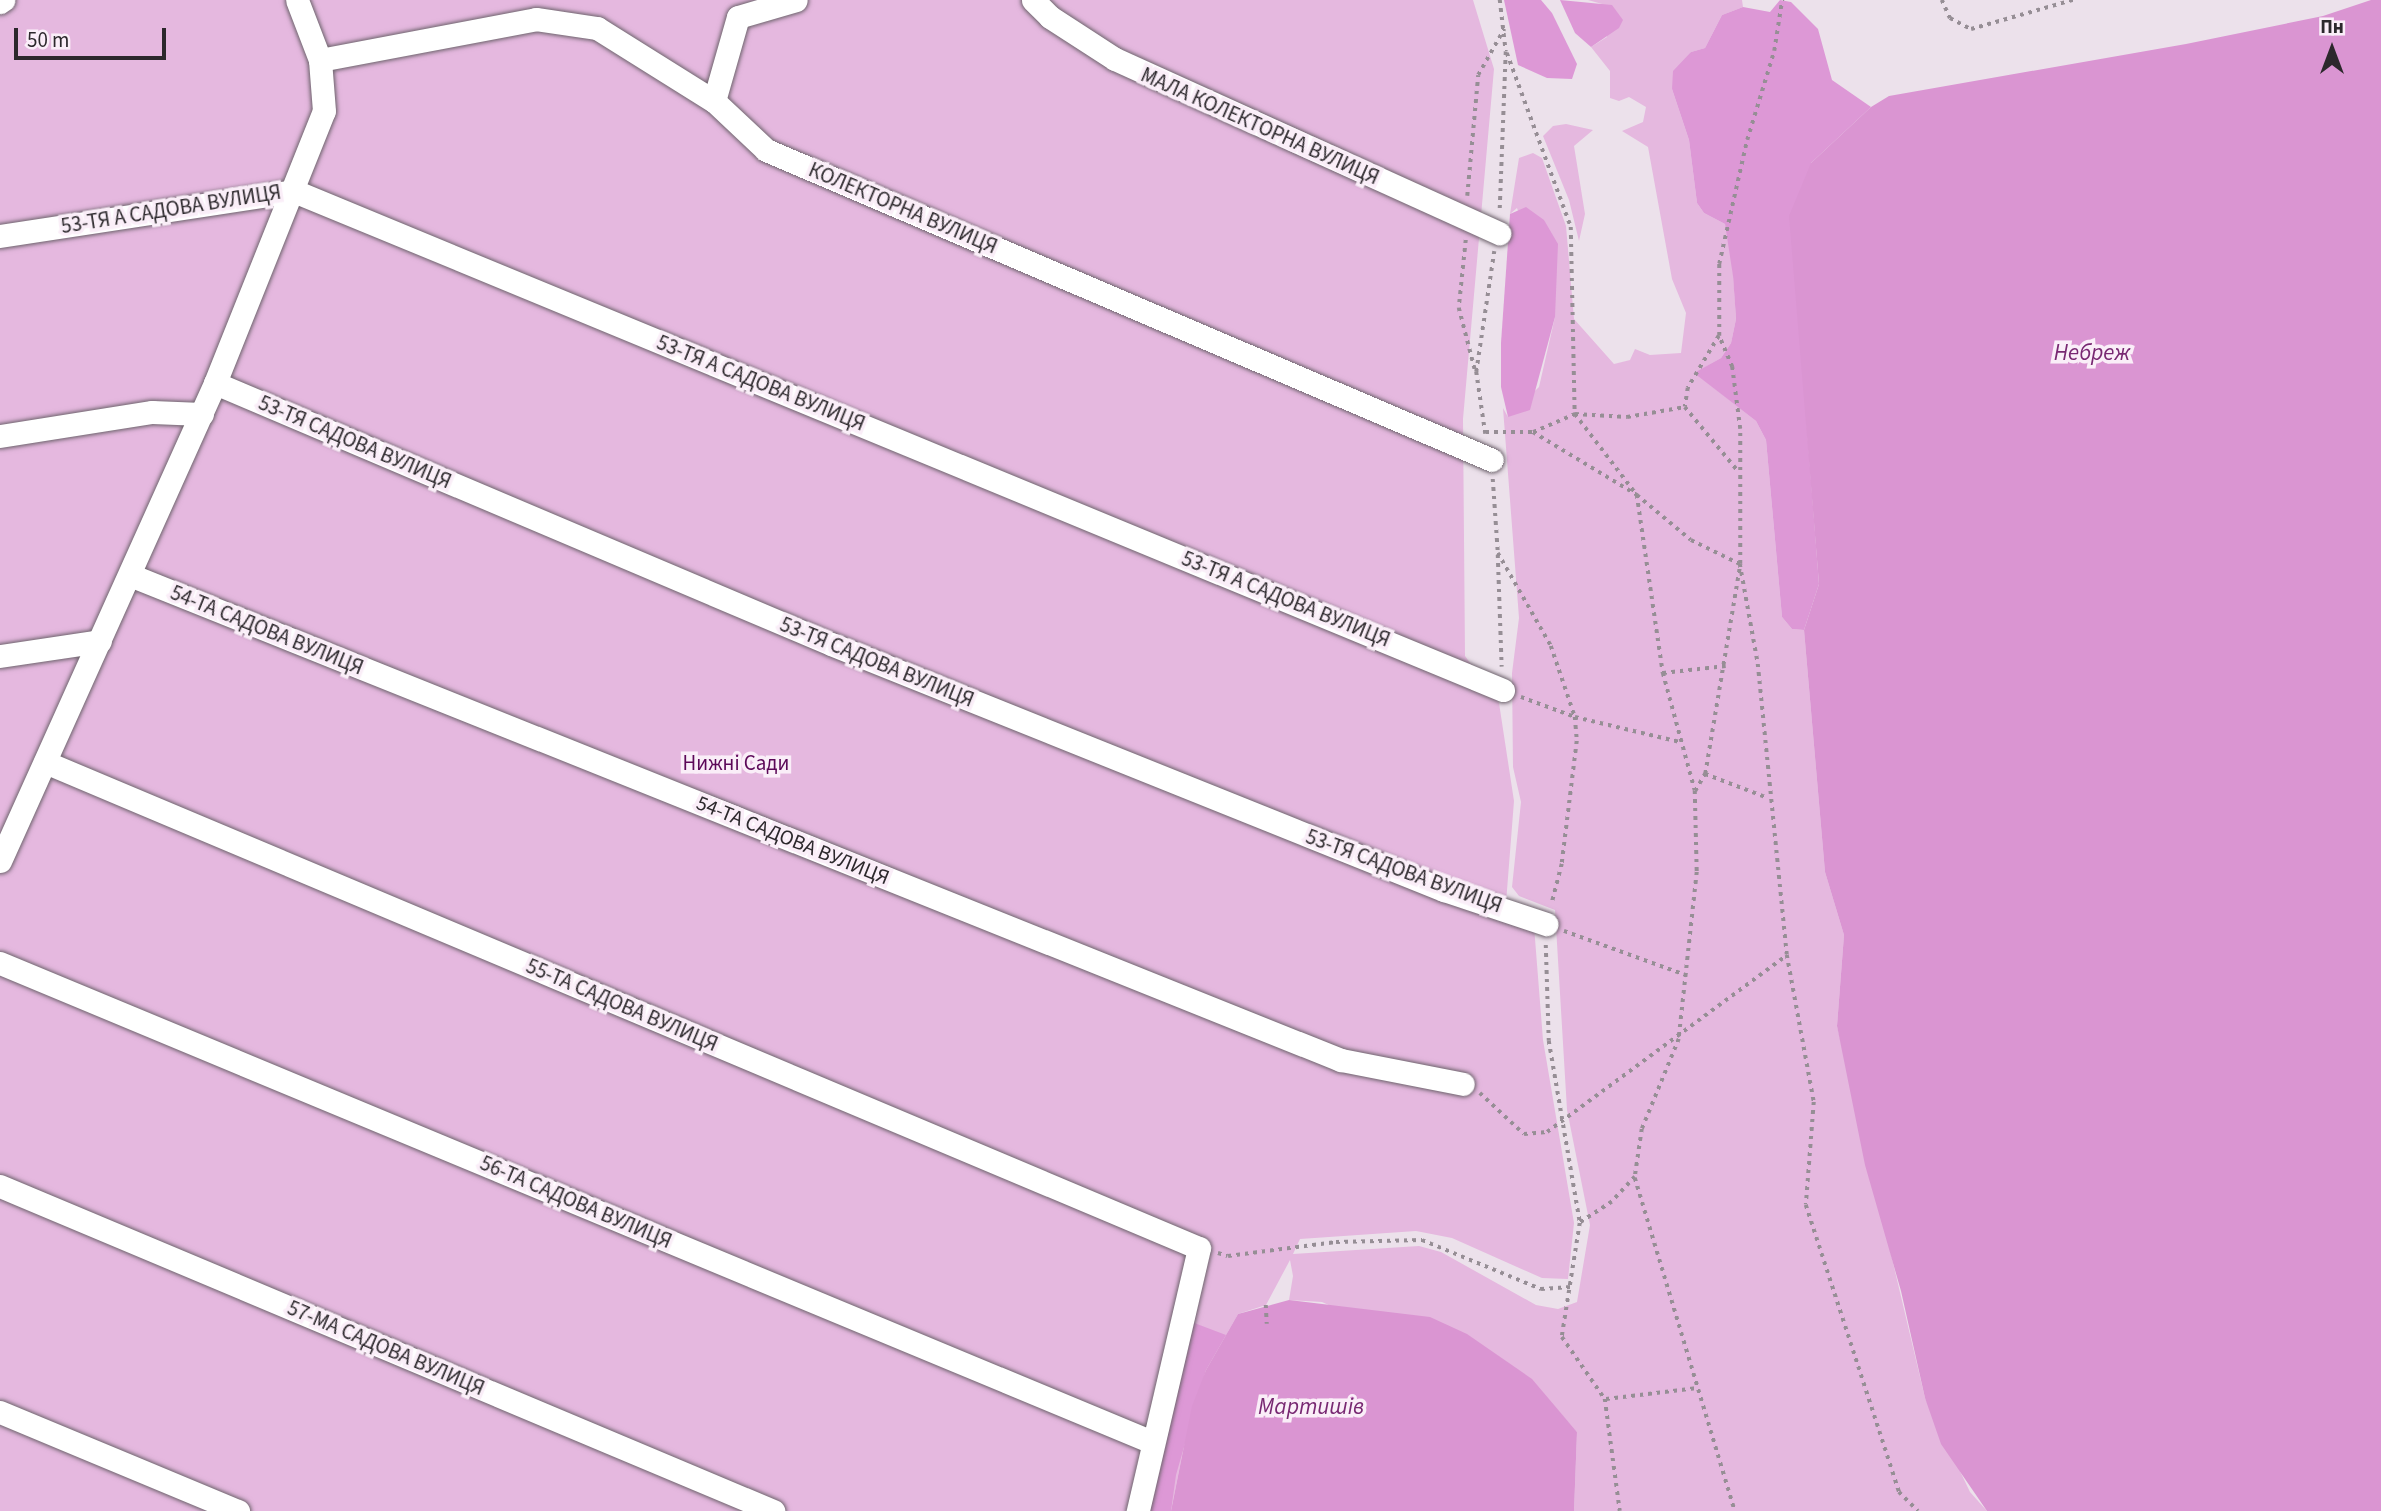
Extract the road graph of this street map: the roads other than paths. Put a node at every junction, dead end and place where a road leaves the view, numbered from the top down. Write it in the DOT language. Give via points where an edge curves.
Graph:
graph roads {
  1 [pos="297,0"];
  2 [pos="796,0"];
  3 [pos="1033,0"];
  4 [pos="320,60"];
  5 [pos="714,102"];
  6 [pos="294,191"];
  7 [pos="1499,233"];
  8 [pos="0,236"];
  9 [pos="215,383"];
  10 [pos="202,414"];
  11 [pos="0,436"];
  12 [pos="1492,460"];
  13 [pos="130,575"];
  14 [pos="100,640"];
  15 [pos="0,656"];
  16 [pos="1503,690"];
  17 [pos="45,762"];
  18 [pos="0,861"];
  19 [pos="1546,924"];
  20 [pos="0,963"];
  21 [pos="1463,1084"];
  22 [pos="0,1186"];
  23 [pos="0,1412"];
  24 [pos="1152,1441"];
  25 [pos="238,1511"];
  26 [pos="773,1511"];
  27 [pos="1138,1511"];
  1 -- 4 [label="street"];
  2 -- 5 [label="street" via="738,17"];
  3 -- 7 [label="street, МАЛА КОЛЕКТОРНА ВУЛИЦЯ" via="1050,17 1115,59"];
  4 -- 5 [label="street, КОЛЕКТОРНА ВУЛИЦЯ" via="536,19 597,28"];
  4 -- 6 [label="street" via="324,111"];
  5 -- 12 [label="street, КОЛЕКТОРНА ВУЛИЦЯ" via="766,150"];
  6 -- 8 [label="street, 53-ТЯ А САДОВА ВУЛИЦЯ"];
  6 -- 9 [label="street"];
  6 -- 16 [label="street, 53-ТЯ А САДОВА ВУЛИЦЯ"];
  9 -- 10 [label="street"];
  9 -- 19 [label="street, 53-ТЯ САДОВА ВУЛИЦЯ" via="844,649 1444,890"];
  10 -- 11 [label="street" via="152,412"];
  10 -- 13 [label="street"];
  13 -- 14 [label="street"];
  13 -- 21 [label="street, 54-ТА САДОВА ВУЛИЦЯ" via="1342,1060"];
  14 -- 15 [label="street"];
  14 -- 17 [label="street"];
  17 -- 18 [label="street"];
  17 -- 24 [label="street, 55-ТА САДОВА ВУЛИЦЯ" via="1199,1248"];
  20 -- 24 [label="street, 56-ТА САДОВА ВУЛИЦЯ"];
  22 -- 26 [label="street, 57-МА САДОВА ВУЛИЦЯ"];
  23 -- 25 [label="street"];
  24 -- 27 [label="street"];
}
